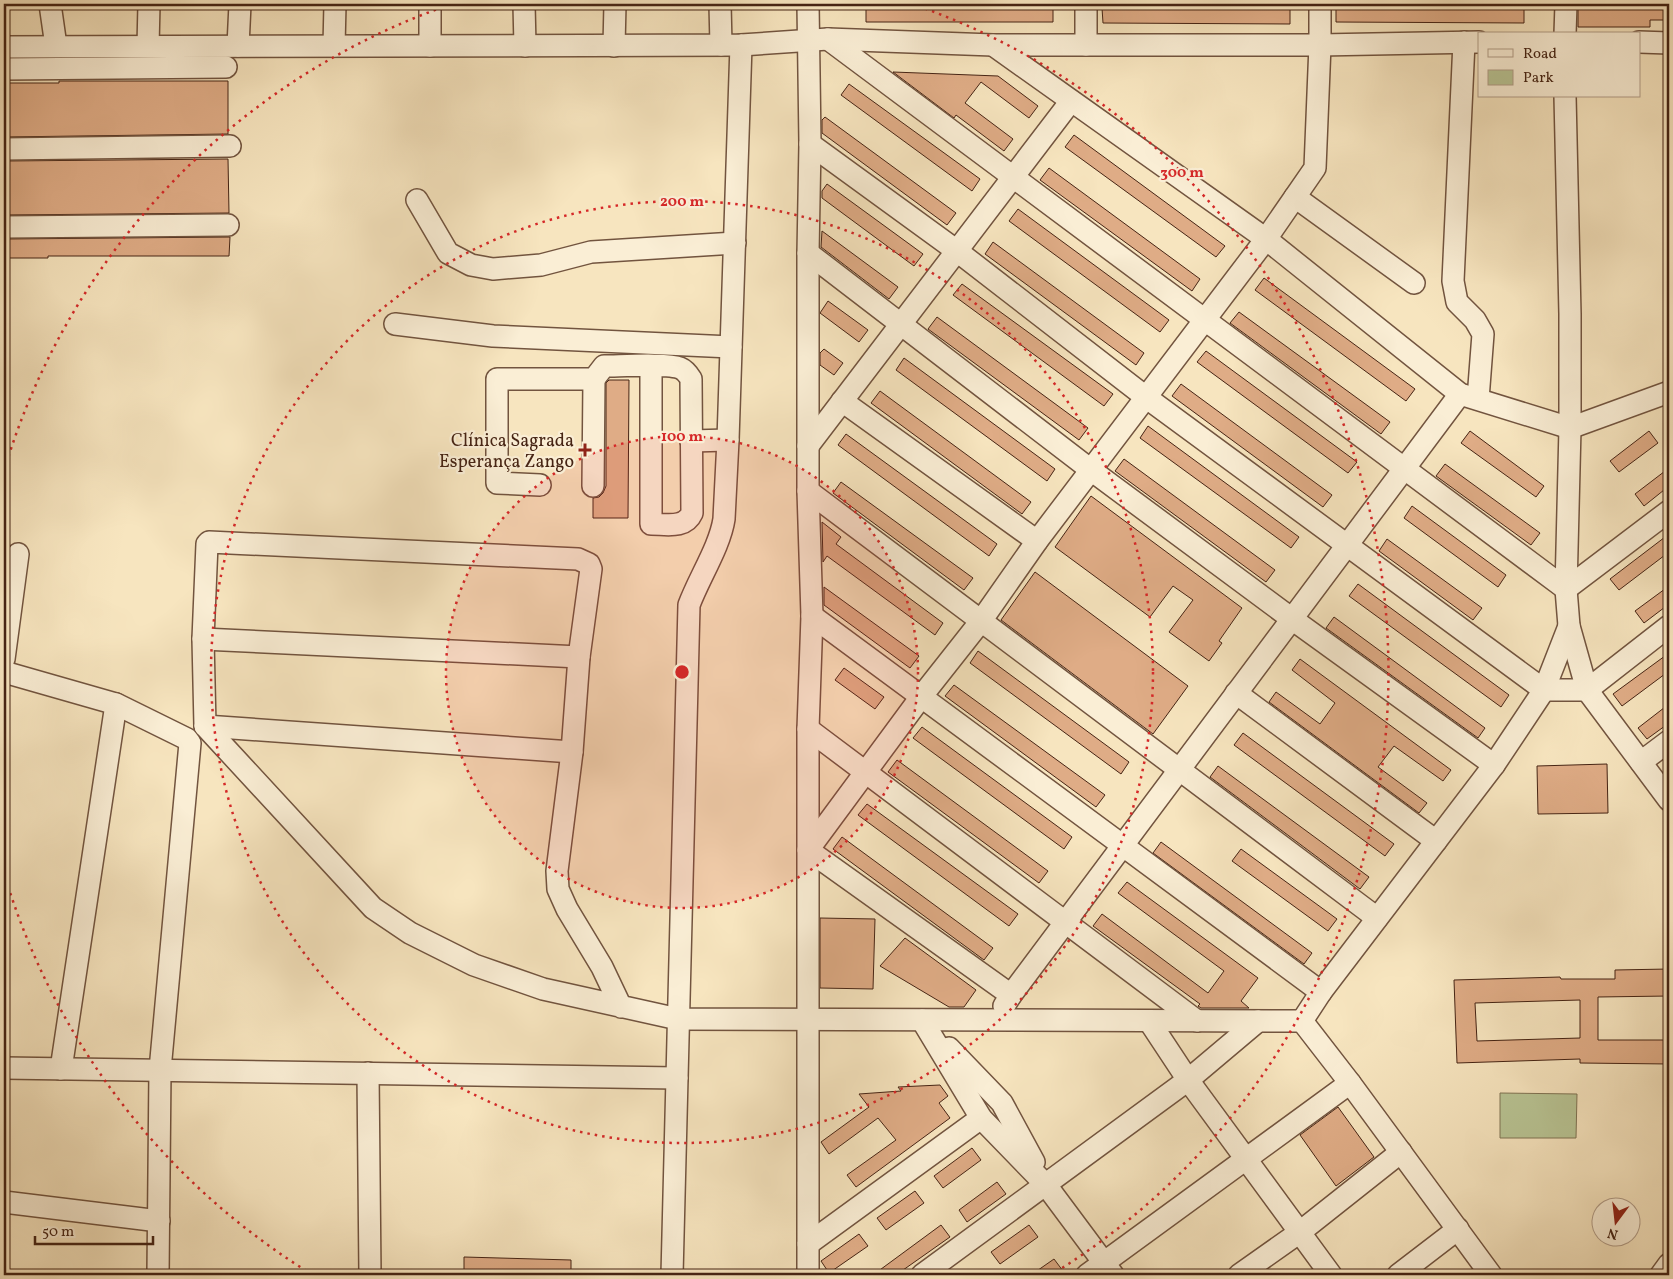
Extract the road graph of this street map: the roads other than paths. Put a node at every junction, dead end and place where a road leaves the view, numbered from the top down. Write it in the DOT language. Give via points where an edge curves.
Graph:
graph roads {
  1 [pos="50,4"];
  2 [pos="150,4"];
  3 [pos="240,4"];
  4 [pos="334,4"];
  5 [pos="430,4"];
  6 [pos="524,4"];
  7 [pos="614,4"];
  8 [pos="720,4"];
  9 [pos="808,4"];
  10 [pos="1086,4"];
  11 [pos="1320,4"];
  12 [pos="1566,4"];
  13 [pos="1565,32"];
  14 [pos="818,41"];
  15 [pos="1472,42"];
  16 [pos="1640,42"];
  17 [pos="1669,43"];
  18 [pos="731,45"];
  19 [pos="993,45"];
  20 [pos="1086,45"];
  21 [pos="1320,45"];
  22 [pos="56,46"];
  23 [pos="148,46"];
  24 [pos="238,46"];
  25 [pos="334,46"];
  26 [pos="430,46"];
  27 [pos="525,46"];
  28 [pos="614,46"];
  29 [pos="4,47"];
  30 [pos="226,66"];
  31 [pos="4,69"];
  32 [pos="1565,98"];
  33 [pos="1071,101"];
  34 [pos="810,144"];
  35 [pos="230,146"];
  36 [pos="4,149"];
  37 [pos="1012,177"];
  38 [pos="1295,197"];
  39 [pos="417,200"];
  40 [pos="228,225"];
  41 [pos="4,227"];
  42 [pos="1266,239"];
  43 [pos="735,242"];
  44 [pos="956,251"];
  45 [pos="808,253"];
  46 [pos="1414,283"];
  47 [pos="1205,320"];
  48 [pos="394,324"];
  49 [pos="901,324"];
  50 [pos="732,347"];
  51 [pos="651,366"];
  52 [pos="594,379"];
  53 [pos="1669,392"];
  54 [pos="1469,397"];
  55 [pos="1147,398"];
  56 [pos="842,401"];
  57 [pos="1570,428"];
  58 [pos="691,440"];
  59 [pos="728,440"];
  60 [pos="808,446"];
  61 [pos="1404,469"];
  62 [pos="1091,470"];
  63 [pos="540,485"];
  64 [pos="593,486"];
  65 [pos="808,491"];
  66 [pos="1669,511"];
  67 [pos="1037,541"];
  68 [pos="1347,544"];
  69 [pos="18,554"];
  70 [pos="1566,589"];
  71 [pos="812,616"];
  72 [pos="1292,619"];
  73 [pos="981,621"];
  74 [pos="1569,626"];
  75 [pos="1669,626"];
  76 [pos="204,639"];
  77 [pos="579,656"];
  78 [pos="4,659"];
  79 [pos="4,672"];
  80 [pos="1544,690"];
  81 [pos="1587,690"];
  82 [pos="1236,693"];
  83 [pos="922,697"];
  84 [pos="116,704"];
  85 [pos="205,726"];
  86 [pos="808,729"];
  87 [pos="1669,741"];
  88 [pos="572,752"];
  89 [pos="1641,762"];
  90 [pos="1494,765"];
  91 [pos="1179,770"];
  92 [pos="865,773"];
  93 [pos="1669,800"];
  94 [pos="1436,841"];
  95 [pos="1122,845"];
  96 [pos="808,850"];
  97 [pos="1377,918"];
  98 [pos="1066,921"];
  99 [pos="1321,992"];
  100 [pos="1011,995"];
  101 [pos="621,1006"];
  102 [pos="678,1019"];
  103 [pos="808,1020"];
  104 [pos="922,1020"];
  105 [pos="995,1020"];
  106 [pos="1149,1021"];
  107 [pos="1197,1021"];
  108 [pos="1258,1021"];
  109 [pos="1302,1021"];
  110 [pos="4,1068"];
  111 [pos="61,1069"];
  112 [pos="160,1070"];
  113 [pos="368,1073"];
  114 [pos="677,1078"];
  115 [pos="1188,1080"];
  116 [pos="1350,1083"];
  117 [pos="982,1118"];
  118 [pos="1401,1152"];
  119 [pos="1247,1160"];
  120 [pos="1046,1184"];
  121 [pos="4,1202"];
  122 [pos="159,1222"];
  123 [pos="1458,1229"];
  124 [pos="1300,1232"];
  125 [pos="808,1244"];
  126 [pos="1669,1264"];
  127 [pos="1109,1269"];
  128 [pos="158,1275"];
  129 [pos="370,1275"];
  130 [pos="672,1275"];
  131 [pos="808,1275"];
  132 [pos="922,1275"];
  133 [pos="1087,1275"];
  134 [pos="1239,1275"];
  135 [pos="1332,1275"];
  136 [pos="1398,1275"];
  137 [pos="1491,1275"];
  138 [pos="1661,1275"];
  1 -- 22 [label="street"];
  2 -- 23 [label="street"];
  3 -- 24 [label="street"];
  4 -- 25 [label="street"];
  5 -- 26 [label="street"];
  6 -- 27 [label="street"];
  7 -- 28 [label="street"];
  8 -- 18 [label="street"];
  9 -- 14 [label="street"];
  10 -- 20 [label="street"];
  11 -- 21 [label="street"];
  12 -- 13 [label="street"];
  14 -- 18 [label="street"];
  14 -- 19 [label="street"];
  14 -- 34 [label="street"];
  14 -- 37 [label="street"];
  15 -- 21 [label="street"];
  15 -- 54 [label="street" via="1453,281 1457,302 1475,320 1483,334"];
  16 -- 17 [label="street"];
  18 -- 28 [label="street"];
  18 -- 43 [label="street"];
  19 -- 20 [label="street"];
  19 -- 33 [label="street"];
  20 -- 21 [label="street"];
  21 -- 38 [label="street" via="1315,168"];
  22 -- 23 [label="street"];
  22 -- 29 [label="street"];
  23 -- 24 [label="street"];
  24 -- 25 [label="street"];
  25 -- 26 [label="street"];
  26 -- 27 [label="street"];
  27 -- 28 [label="street"];
  30 -- 31 [label="street"];
  32 -- 57 [label="street"];
  33 -- 37 [label="street"];
  33 -- 42 [label="street"];
  34 -- 44 [label="street"];
  34 -- 45 [label="street"];
  35 -- 36 [label="street"];
  37 -- 44 [label="street"];
  37 -- 47 [label="street"];
  38 -- 42 [label="street"];
  38 -- 46 [label="street"];
  39 -- 43 [label="street" via="448,253 471,265 494,269 541,265 591,252"];
  40 -- 41 [label="street"];
  42 -- 47 [label="street"];
  42 -- 54 [label="street"];
  43 -- 50 [label="street"];
  44 -- 49 [label="street"];
  44 -- 55 [label="street"];
  45 -- 49 [label="street"];
  45 -- 60 [label="street"];
  47 -- 55 [label="street"];
  47 -- 61 [label="street"];
  48 -- 50 [label="street" via="493,336"];
  49 -- 56 [label="street"];
  49 -- 62 [label="street"];
  50 -- 59 [label="street"];
  51 -- 52 [label="street" via="604,366"];
  51 -- 58 [label="street" via="676,367 688,373 691,379"];
  51 -- 58 [label="street" via="651,524 678,524 690,518"];
  52 -- 63 [label="street" via="497,379 496,483"];
  52 -- 64 [label="street"];
  53 -- 57 [label="street"];
  54 -- 57 [label="street"];
  54 -- 61 [label="street"];
  55 -- 62 [label="street"];
  55 -- 68 [label="street"];
  56 -- 60 [label="street"];
  56 -- 67 [label="street"];
  57 -- 70 [label="street"];
  58 -- 59 [label="street"];
  59 -- 102 [label="street" via="722,530 689,605"];
  60 -- 65 [label="street"];
  61 -- 68 [label="street"];
  61 -- 70 [label="street"];
  62 -- 67 [label="street"];
  62 -- 72 [label="street"];
  65 -- 71 [label="street"];
  65 -- 73 [label="street"];
  66 -- 70 [label="street"];
  67 -- 73 [label="street"];
  68 -- 72 [label="street"];
  68 -- 80 [label="street"];
  69 -- 78 [label="street"];
  70 -- 74 [label="street"];
  71 -- 83 [label="street"];
  71 -- 86 [label="street"];
  72 -- 82 [label="street"];
  72 -- 90 [label="street"];
  73 -- 83 [label="street"];
  73 -- 91 [label="street"];
  74 -- 80 [label="street"];
  74 -- 81 [label="street"];
  75 -- 81 [label="street"];
  76 -- 77 [label="street"];
  76 -- 77 [label="street" via="205,547 209,542 568,558 585,560 591,569"];
  76 -- 85 [label="street"];
  77 -- 88 [label="street"];
  79 -- 84 [label="street"];
  80 -- 81 [label="street"];
  80 -- 90 [label="street"];
  81 -- 89 [label="street"];
  82 -- 91 [label="street"];
  82 -- 94 [label="street"];
  83 -- 92 [label="street"];
  83 -- 95 [label="street"];
  84 -- 111 [label="street"];
  84 -- 112 [label="street" via="190,743"];
  85 -- 88 [label="street"];
  85 -- 101 [label="street" via="373,908 410,933 474,965 544,988"];
  86 -- 92 [label="street"];
  86 -- 96 [label="street"];
  87 -- 89 [label="street"];
  88 -- 101 [label="street" via="558,890"];
  89 -- 93 [label="street"];
  90 -- 94 [label="street"];
  91 -- 95 [label="street"];
  91 -- 97 [label="street"];
  92 -- 96 [label="street"];
  92 -- 98 [label="street"];
  94 -- 97 [label="street"];
  95 -- 98 [label="street"];
  95 -- 99 [label="street"];
  96 -- 100 [label="street"];
  96 -- 103 [label="street"];
  97 -- 99 [label="street"];
  98 -- 100 [label="street"];
  98 -- 107 [label="street"];
  99 -- 109 [label="street"];
  100 -- 105 [label="street"];
  101 -- 102 [label="street"];
  102 -- 103 [label="street"];
  102 -- 114 [label="street"];
  103 -- 104 [label="street"];
  103 -- 125 [label="street"];
  104 -- 105 [label="street"];
  104 -- 117 [label="street"];
  104 -- 120 [label="street" via="1002,1103"];
  105 -- 106 [label="street"];
  106 -- 107 [label="street"];
  106 -- 115 [label="street"];
  107 -- 108 [label="street"];
  108 -- 109 [label="street"];
  108 -- 115 [label="street"];
  109 -- 116 [label="street"];
  110 -- 111 [label="street"];
  111 -- 112 [label="street"];
  112 -- 113 [label="street"];
  112 -- 122 [label="street"];
  113 -- 114 [label="street"];
  113 -- 129 [label="street"];
  114 -- 130 [label="street"];
  115 -- 119 [label="street"];
  115 -- 120 [label="street"];
  116 -- 118 [label="street"];
  116 -- 119 [label="street"];
  117 -- 120 [label="street"];
  117 -- 125 [label="street"];
  118 -- 123 [label="street"];
  118 -- 124 [label="street"];
  119 -- 124 [label="street"];
  119 -- 127 [label="street"];
  120 -- 127 [label="street"];
  120 -- 132 [label="street"];
  121 -- 122 [label="street"];
  122 -- 128 [label="street"];
  123 -- 136 [label="street"];
  123 -- 137 [label="street"];
  124 -- 134 [label="street"];
  124 -- 135 [label="street"];
  125 -- 131 [label="street"];
  126 -- 138 [label="street"];
  127 -- 133 [label="street"];
}
